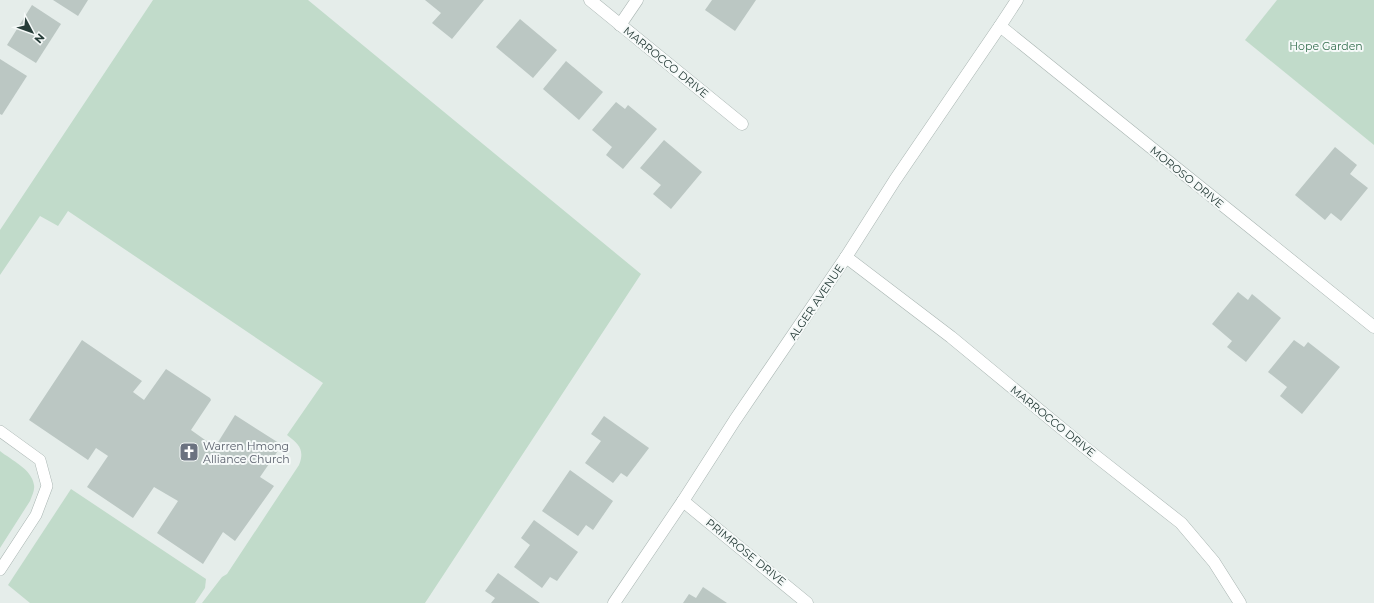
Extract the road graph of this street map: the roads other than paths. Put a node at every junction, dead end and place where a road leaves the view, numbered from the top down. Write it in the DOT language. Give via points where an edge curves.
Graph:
graph roads {
  1 [pos="590,0"];
  2 [pos="637,0"];
  3 [pos="1017,0"];
  4 [pos="620,25"];
  5 [pos="1000,26"];
  6 [pos="742,124"];
  7 [pos="846,257"];
  8 [pos="1374,327"];
  9 [pos="0,431"];
  10 [pos="683,501"];
  11 [pos="0,570"];
  12 [pos="614,603"];
  13 [pos="807,603"];
  14 [pos="1240,603"];
  1 -- 4 [label="street, MARROCCO DRIVE"];
  2 -- 4 [label="street"];
  3 -- 5 [label="street, ALGER AVENUE"];
  4 -- 6 [label="street, MARROCCO DRIVE"];
  5 -- 7 [label="street, ALGER AVENUE"];
  5 -- 8 [label="street, MOROSO DRIVE"];
  7 -- 10 [label="street, ALGER AVENUE"];
  7 -- 14 [label="street, MARROCCO DRIVE" via="1181,523 1214,562"];
  9 -- 11 [label="lane" via="40,460 47,486 36,515"];
  10 -- 12 [label="street, ALGER AVENUE"];
  10 -- 13 [label="street, PRIMROSE DRIVE"];
}
